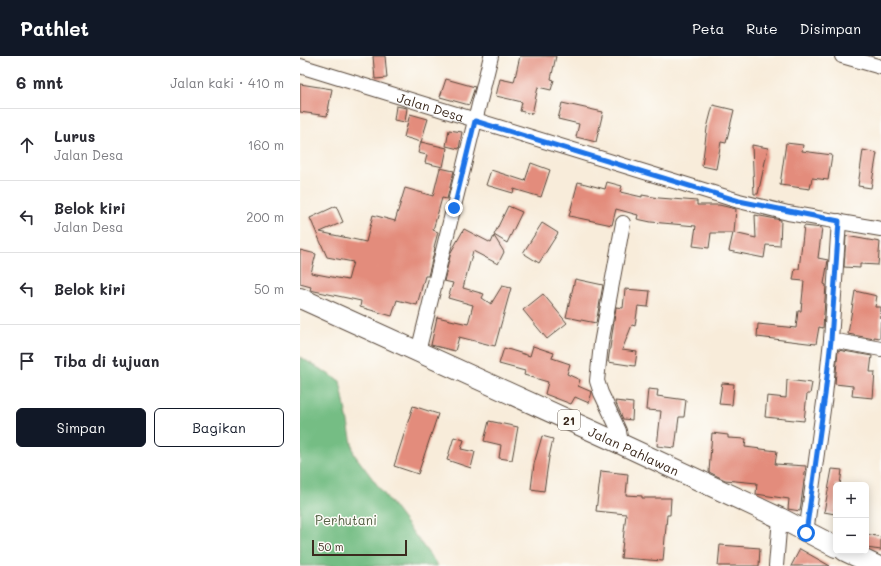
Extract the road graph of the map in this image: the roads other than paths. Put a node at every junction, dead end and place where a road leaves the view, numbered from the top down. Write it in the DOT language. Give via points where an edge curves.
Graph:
graph roads {
  1 [pos="491,56"];
  2 [pos="842,56"];
  3 [pos="300,66"];
  4 [pos="881,67"];
  5 [pos="475,121"];
  6 [pos="839,221"];
  7 [pos="623,224"];
  8 [pos="881,229"];
  9 [pos="300,298"];
  10 [pos="831,340"];
  11 [pos="881,349"];
  12 [pos="418,352"];
  13 [pos="621,444"];
  14 [pos="780,518"];
  15 [pos="806,533"];
  16 [pos="833,546"];
  17 [pos="851,554"];
  18 [pos="776,566"];
  19 [pos="877,566"];
  1 -- 5 [label="street"];
  2 -- 4 [label="street"];
  3 -- 5 [label="street, Jalan Desa"];
  5 -- 6 [label="street, Jalan Desa" via="739,201"];
  5 -- 12 [label="street"];
  6 -- 8 [label="street, Jalan Desa"];
  6 -- 10 [label="street"];
  7 -- 13 [label="street" via="602,337 597,381 600,393 616,423"];
  9 -- 12 [label="highway, Jalan Pahlawan / 21"];
  10 -- 11 [label="street"];
  10 -- 15 [label="street"];
  12 -- 13 [label="highway, Jalan Pahlawan / 21"];
  13 -- 14 [label="highway, Jalan Pahlawan / 21"];
  14 -- 15 [label="highway, Jalan Pahlawan / 21"];
  14 -- 18 [label="street"];
  15 -- 16 [label="highway, Jalan Pahlawan / 21"];
  17 -- 19 [label="highway"];
}
